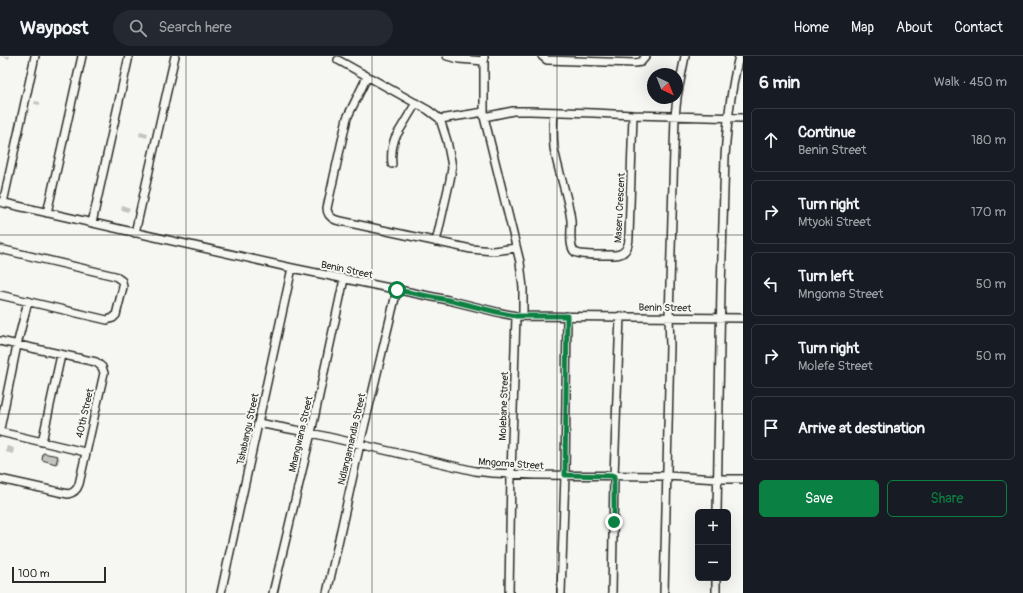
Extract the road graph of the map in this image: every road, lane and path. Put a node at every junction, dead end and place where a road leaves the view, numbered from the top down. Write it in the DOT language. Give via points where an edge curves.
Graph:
graph roads {
  1 [pos="35,56"];
  2 [pos="82,56"];
  3 [pos="129,56"];
  4 [pos="175,56"];
  5 [pos="447,56"];
  6 [pos="542,56"];
  7 [pos="646,56"];
  8 [pos="685,56"];
  9 [pos="739,56"];
  10 [pos="484,58"];
  11 [pos="338,60"];
  12 [pos="683,68"];
  13 [pos="367,76"];
  14 [pos="416,103"];
  15 [pos="676,104"];
  16 [pos="554,112"];
  17 [pos="484,114"];
  18 [pos="633,115"];
  19 [pos="675,116"];
  20 [pos="728,118"];
  21 [pos="743,118"];
  22 [pos="440,119"];
  23 [pos="392,164"];
  24 [pos="1,203"];
  25 [pos="47,213"];
  26 [pos="92,223"];
  27 [pos="135,233"];
  28 [pos="436,242"];
  29 [pos="516,248"];
  30 [pos="0,249"];
  31 [pos="292,268"];
  32 [pos="344,279"];
  33 [pos="397,290"];
  34 [pos="0,295"];
  35 [pos="28,301"];
  36 [pos="519,316"];
  37 [pos="567,316"];
  38 [pos="620,316"];
  39 [pos="669,318"];
  40 [pos="721,318"];
  41 [pos="743,318"];
  42 [pos="0,341"];
  43 [pos="17,345"];
  44 [pos="61,355"];
  45 [pos="258,423"];
  46 [pos="0,430"];
  47 [pos="311,433"];
  48 [pos="42,442"];
  49 [pos="360,444"];
  50 [pos="85,452"];
  51 [pos="511,474"];
  52 [pos="565,475"];
  53 [pos="614,476"];
  54 [pos="667,476"];
  55 [pos="0,479"];
  56 [pos="718,479"];
  57 [pos="743,479"];
  58 [pos="717,509"];
  59 [pos="716,581"];
  60 [pos="223,592"];
  61 [pos="273,593"];
  62 [pos="327,593"];
  63 [pos="509,593"];
  64 [pos="561,593"];
  65 [pos="612,593"];
  66 [pos="664,593"];
  67 [pos="716,593"];
  1 -- 24 [label="street"];
  2 -- 25 [label="street"];
  3 -- 26 [label="street"];
  4 -- 27 [label="street"];
  5 -- 10 [label="street" via="459,60"];
  6 -- 7 [label="street" via="547,60 635,63 641,62"];
  8 -- 12 [label="street"];
  9 -- 20 [label="street"];
  10 -- 17 [label="street, Molebane Street"];
  11 -- 13 [label="street"];
  13 -- 14 [label="street"];
  13 -- 28 [label="street" via="347,118 327,208 328,215 336,220"];
  14 -- 22 [label="street"];
  14 -- 23 [label="street" via="393,143"];
  15 -- 19 [label="street"];
  16 -- 17 [label="street" via="513,111"];
  16 -- 18 [label="street"];
  16 -- 18 [label="street, Maseru Crescent" via="554,145 570,210 572,247 581,254 618,255 628,247"];
  17 -- 22 [label="street"];
  17 -- 29 [label="street, Molebane Street"];
  18 -- 19 [label="street"];
  19 -- 20 [label="street"];
  19 -- 39 [label="street"];
  20 -- 21 [label="street"];
  20 -- 40 [label="street"];
  22 -- 28 [label="street" via="452,168"];
  24 -- 25 [label="street, Benin Street"];
  25 -- 26 [label="street, Benin Street"];
  26 -- 27 [label="street, Benin Street"];
  27 -- 31 [label="street, Benin Street"];
  28 -- 29 [label="street" via="488,251"];
  29 -- 36 [label="street, Molebane Street" via="523,288"];
  30 -- 35 [label="street" via="115,276 123,284 118,311 110,319"];
  31 -- 32 [label="street, Benin Street"];
  31 -- 45 [label="street, Tshabangu Street"];
  32 -- 33 [label="street, Benin Street"];
  32 -- 47 [label="street, Mhangwana Street"];
  33 -- 36 [label="street, Benin Street"];
  33 -- 49 [label="street, Ndlangamandla Street"];
  34 -- 35 [label="street"];
  35 -- 43 [label="street"];
  36 -- 37 [label="street, Benin Street"];
  36 -- 51 [label="street, Molebane Street"];
  37 -- 38 [label="street, Benin Street"];
  37 -- 52 [label="street"];
  38 -- 39 [label="street, Benin Street"];
  38 -- 53 [label="street"];
  39 -- 40 [label="street, Benin Street"];
  39 -- 54 [label="street"];
  40 -- 41 [label="street, Benin Street"];
  40 -- 56 [label="street"];
  42 -- 43 [label="street, 40th Street"];
  43 -- 44 [label="street, 40th Street"];
  43 -- 46 [label="street"];
  44 -- 48 [label="street"];
  44 -- 50 [label="street, 40th Street" via="96,362 103,370"];
  45 -- 47 [label="street, Mngoma Street"];
  45 -- 60 [label="street, Tshabangu Street"];
  46 -- 48 [label="street"];
  47 -- 49 [label="street, Mngoma Street"];
  47 -- 61 [label="street, Mhangwana Street"];
  48 -- 50 [label="street"];
  49 -- 51 [label="street, Mngoma Street" via="485,472"];
  49 -- 62 [label="street, Ndlangamandla Street"];
  50 -- 55 [label="street, 40th Street" via="78,487 70,494"];
  51 -- 52 [label="street, Mngoma Street"];
  51 -- 63 [label="street, Molebane Street"];
  52 -- 53 [label="street, Mngoma Street"];
  52 -- 64 [label="street"];
  53 -- 54 [label="street, Mngoma Street"];
  53 -- 65 [label="street"];
  54 -- 56 [label="street, Mngoma Street"];
  54 -- 66 [label="street"];
  56 -- 57 [label="street, Mngoma Street"];
  56 -- 58 [label="street"];
  59 -- 67 [label="street"];
}
